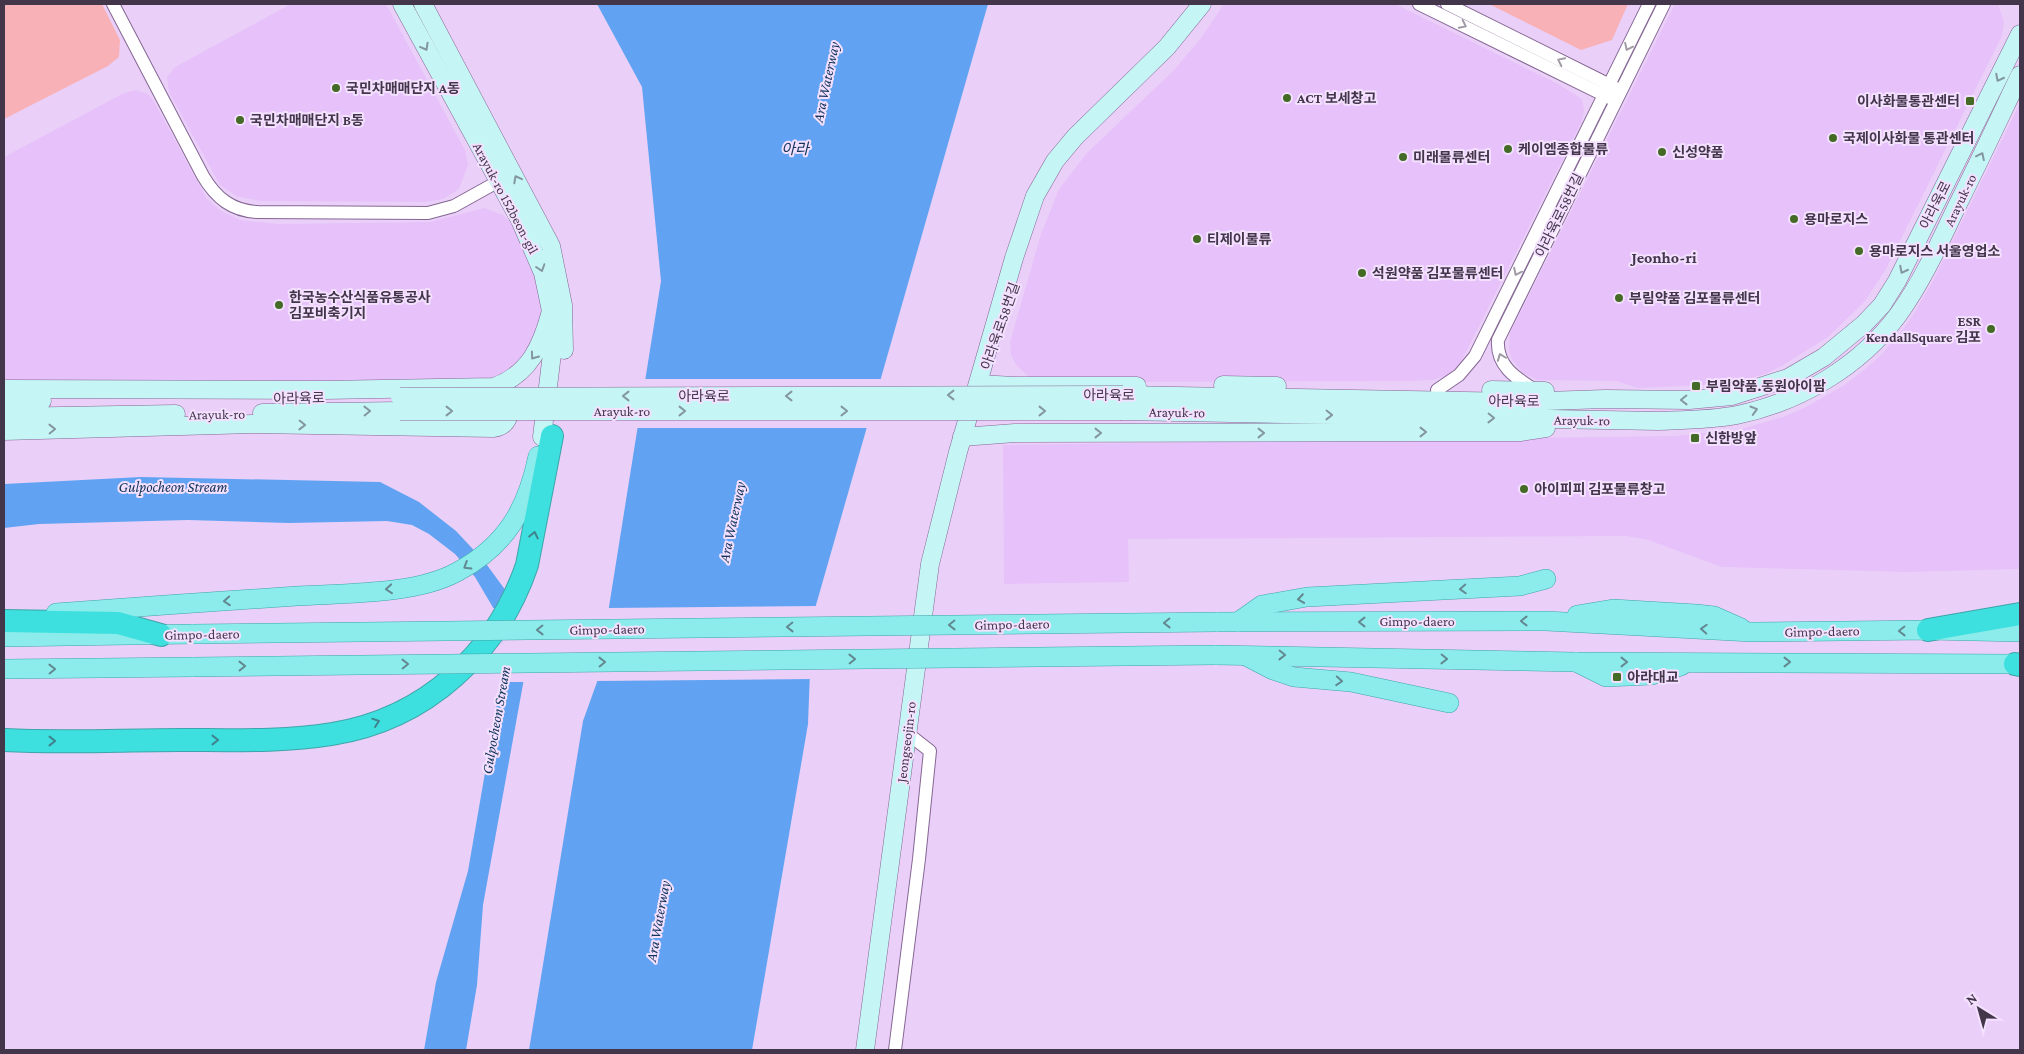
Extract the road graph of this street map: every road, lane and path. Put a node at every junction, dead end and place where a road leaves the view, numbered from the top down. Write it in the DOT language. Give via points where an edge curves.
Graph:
graph roads {
  1 [pos="113,4"];
  2 [pos="402,4"];
  3 [pos="423,4"];
  4 [pos="1202,4"];
  5 [pos="1210,4"];
  6 [pos="1419,4"];
  7 [pos="1447,4"];
  8 [pos="1649,4"];
  9 [pos="1664,4"];
  10 [pos="2020,34"];
  11 [pos="2020,75"];
  12 [pos="1612,93"];
  13 [pos="499,181"];
  14 [pos="551,311"];
  15 [pos="979,384"];
  16 [pos="482,386"];
  17 [pos="1014,386"];
  18 [pos="4,389"];
  19 [pos="1437,390"];
  20 [pos="1535,390"];
  21 [pos="1605,399"];
  22 [pos="4,401"];
  23 [pos="1122,403"];
  24 [pos="400,404"];
  25 [pos="4,417"];
  26 [pos="1601,420"];
  27 [pos="4,431"];
  28 [pos="1015,433"];
  29 [pos="547,437"];
  30 [pos="962,437"];
  31 [pos="1546,579"];
  32 [pos="2020,614"];
  33 [pos="4,617"];
  34 [pos="4,621"];
  35 [pos="1238,622"];
  36 [pos="1928,630"];
  37 [pos="2020,632"];
  38 [pos="161,635"];
  39 [pos="4,637"];
  40 [pos="1243,654"];
  41 [pos="2019,664"];
  42 [pos="4,669"];
  43 [pos="1449,702"];
  44 [pos="907,733"];
  45 [pos="4,740"];
  46 [pos="865,1050"];
  47 [pos="895,1050"];
  1 -- 13 [label="street" via="204,176 215,193 230,206 258,212 428,213 454,206"];
  2 -- 13 [label="street, Arayuk-ro 152beon-gil, one-way"];
  29 -- 3 [label="street, Arayuk-ro 152beon-gil, one-way" via="565,342 555,258 540,222"];
  4 -- 15 [label="street, 아라육로58번길" via="1147,69 1065,148 1043,179 1014,258"];
  5 -- 15 [label="street, 아라육로58번길" via="1196,25 1147,80 1060,165 1036,212 992,359"];
  6 -- 12 [label="street, one-way"];
  12 -- 7 [label="street, one-way"];
  8 -- 12 [label="street, one-way"];
  9 -- 12 [label="street, 아라육로58번길"];
  10 -- 21 [label="street, 아라육로, one-way" via="1897,281 1882,305 1840,346 1808,367 1769,386 1741,394 1689,400"];
  26 -- 11 [label="street, Arayuk-ro, one-way" via="1692,420 1752,411 1816,385 1860,356 1887,329 1909,300"];
  12 -- 19 [label="street, one-way" via="1475,356 1459,375"];
  20 -- 12 [label="street, 아라육로58번길, one-way" via="1506,368 1499,356 1498,340"];
  13 -- 14 [label="street, Arayuk-ro 152beon-gil, one-way" via="535,252"];
  14 -- 16 [label="street, one-way" via="540,347 530,362 505,383 494,387"];
  14 -- 29 [label="street, Arayuk-ro 152beon-gil" via="552,366"];
  15 -- 17 [label="street"];
  15 -- 30 [label="street, Jeongseojin-ro"];
  16 -- 18 [label="street" via="326,390"];
  27 -- 16 [label="street, one-way" via="253,424 503,426 510,413 505,394 496,388"];
  17 -- 19 [label="street" via="1248,385"];
  17 -- 28 [label="street" via="1008,418"];
  19 -- 20 [label="street"];
  20 -- 21 [label="street"];
  21 -- 23 [label="street, 아라육로"];
  22 -- 24 [label="street, 아라육로"];
  23 -- 24 [label="street, Arayuk-ro, bridge"];
  23 -- 26 [label="street, Arayuk-ro, one-way"];
  25 -- 24 [label="street, Arayuk-ro, one-way"];
  28 -- 26 [label="street, one-way" via="1520,432"];
  28 -- 30 [label="street"];
  29 -- 33 [label="main road, one-way" via="522,505 506,533 494,547 437,581 352,592"];
  45 -- 29 [label="highway, one-way" via="265,739 334,734 380,721 420,701 464,668 483,649 522,582 534,534"];
  30 -- 44 [label="street, Jeongseojin-ro" via="930,564"];
  31 -- 35 [label="main road, one-way" via="1520,586 1307,598 1262,605"];
  32 -- 36 [label="highway"];
  34 -- 38 [label="highway" via="118,623"];
  36 -- 35 [label="main road, Gimpo-daero, one-way" via="1752,632 1546,621"];
  35 -- 38 [label="main road, Gimpo-daero, one-way, bridge"];
  36 -- 37 [label="main road, Gimpo-daero"];
  38 -- 39 [label="main road, Gimpo-daero"];
  40 -- 41 [label="main road, one-way" via="1575,662"];
  42 -- 40 [label="main road, one-way, bridge"];
  40 -- 43 [label="main road, one-way" via="1294,677 1351,682"];
  44 -- 46 [label="street, Jeongseojin-ro"];
  44 -- 47 [label="street" via="930,751"];
}
